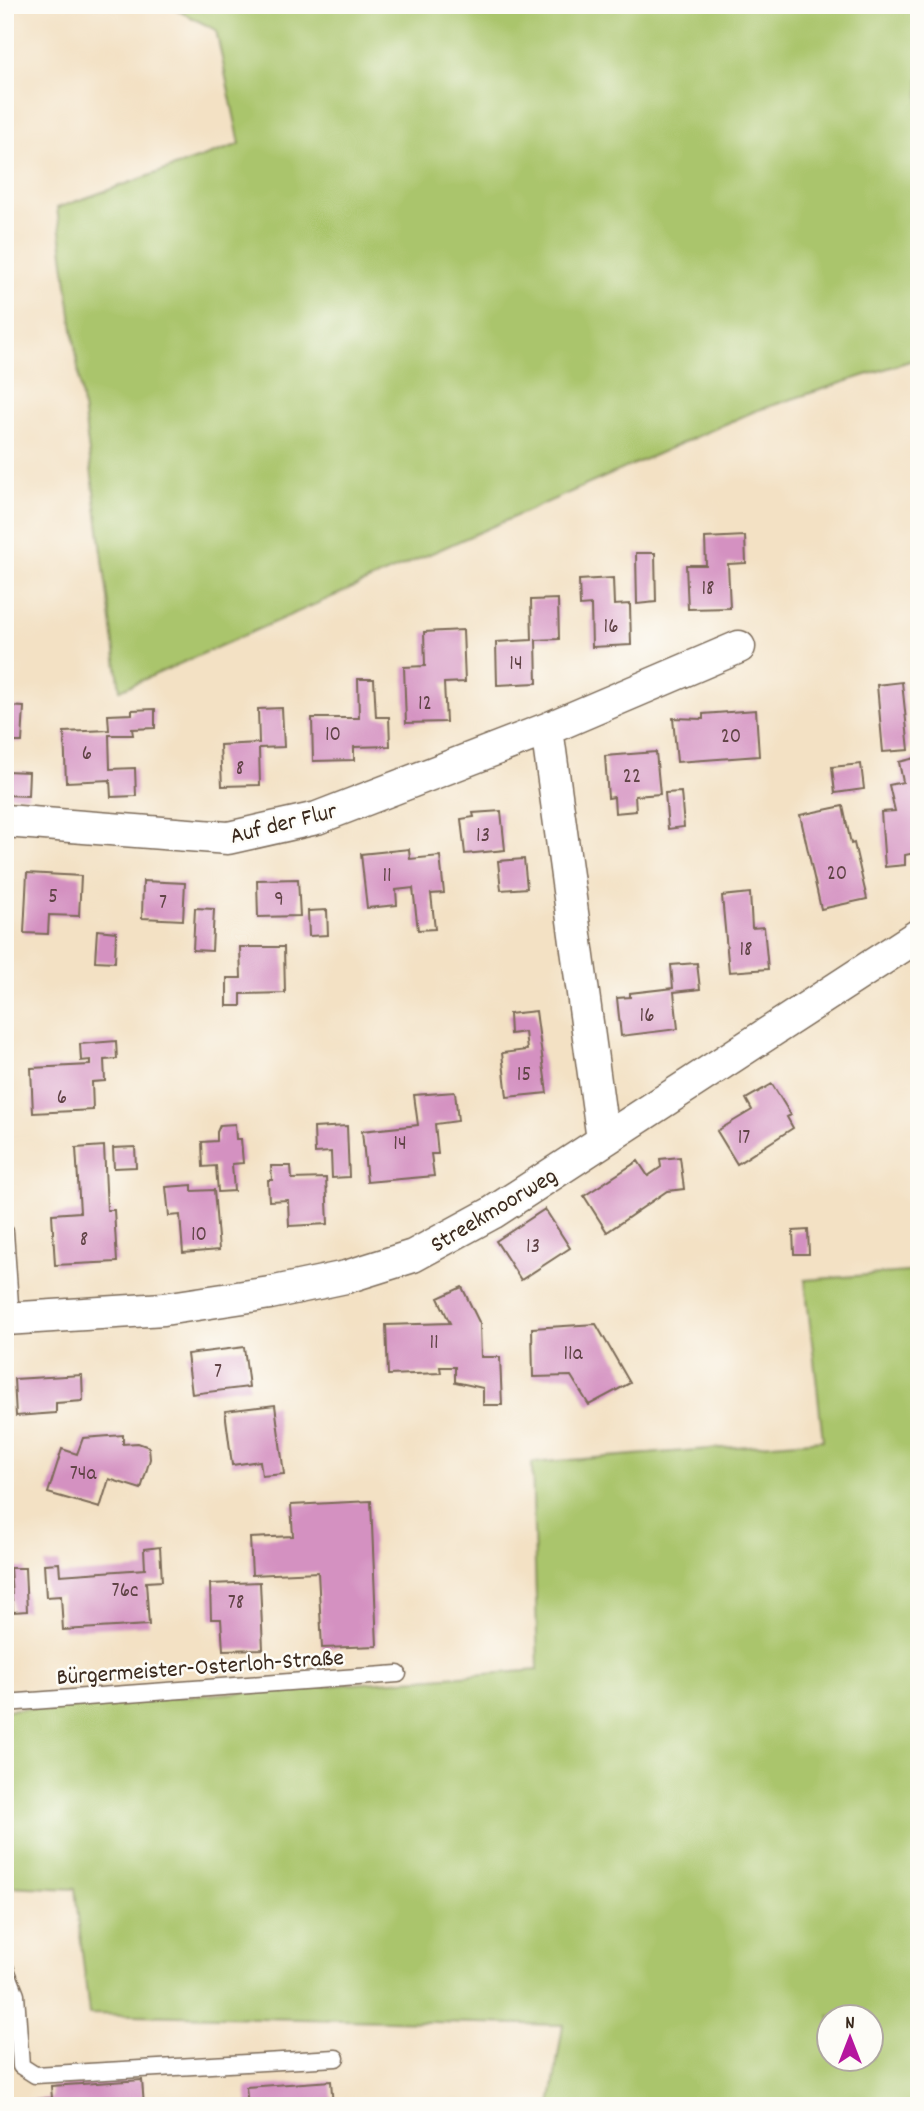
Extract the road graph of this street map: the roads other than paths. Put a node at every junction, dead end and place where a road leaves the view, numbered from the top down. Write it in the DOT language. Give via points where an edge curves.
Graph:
graph roads {
  1 [pos="738,647"];
  2 [pos="547,729"];
  3 [pos="5,821"];
  4 [pos="919,935"];
  5 [pos="603,1140"];
  6 [pos="5,1231"];
  7 [pos="8,1319"];
  8 [pos="398,1674"];
  9 [pos="5,1703"];
  10 [pos="5,1967"];
  11 [pos="336,2058"];
  1 -- 2 [label="street, Auf der Flur"];
  2 -- 3 [label="street, Auf der Flur" via="317,818 228,838"];
  2 -- 5 [label="street"];
  4 -- 5 [label="street, Streekmoorweg"];
  5 -- 7 [label="street, Streekmoorweg" via="492,1213 413,1256 357,1274 164,1309"];
  6 -- 7 [label="lane"];
  8 -- 9 [label="lane, Bürgermeister-Osterloh-Straße"];
  10 -- 11 [label="lane" via="16,1995 20,2066 35,2075"];
}
